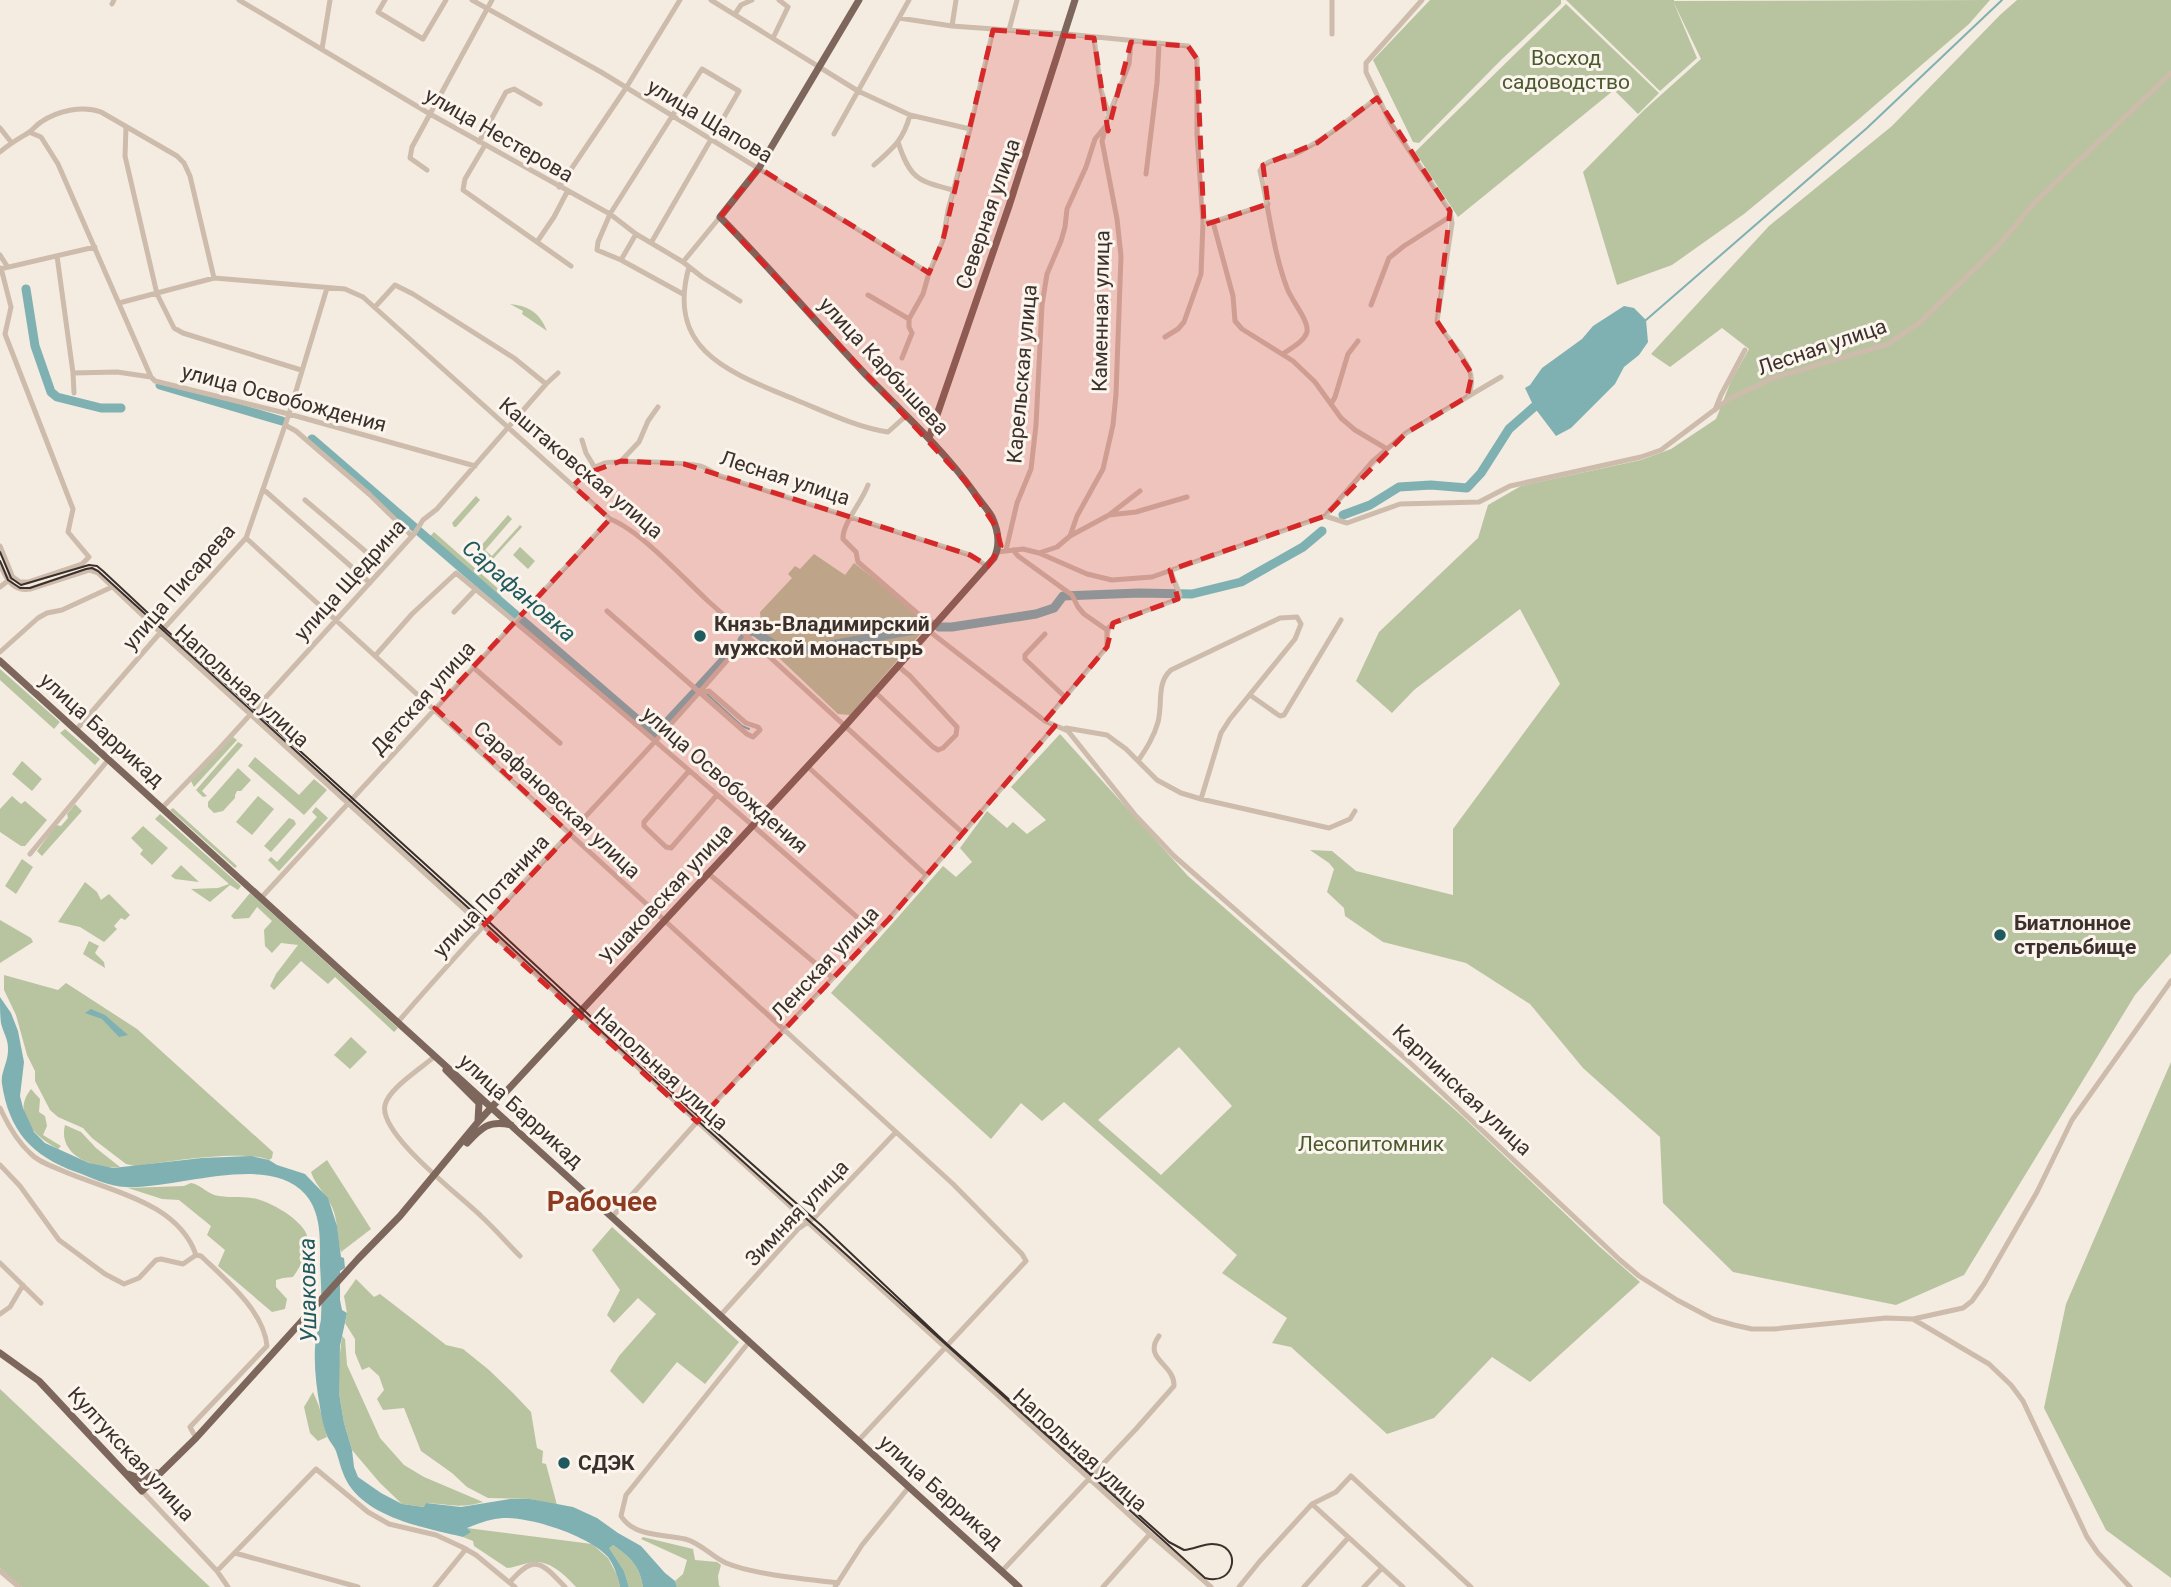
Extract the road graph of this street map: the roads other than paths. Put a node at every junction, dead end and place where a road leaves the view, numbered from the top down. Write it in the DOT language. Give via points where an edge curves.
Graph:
graph roads {
  1 [pos="239,0"];
  2 [pos="330,0"];
  3 [pos="386,0"];
  4 [pos="446,0"];
  5 [pos="472,0"];
  6 [pos="492,0"];
  7 [pos="680,0"];
  8 [pos="711,0"];
  9 [pos="752,0"];
  10 [pos="779,0"];
  11 [pos="859,0"];
  12 [pos="909,0"];
  13 [pos="956,0"];
  14 [pos="1017,0"];
  15 [pos="1076,0"];
  16 [pos="1332,0"];
  17 [pos="1422,0"];
  18 [pos="487,8"];
  19 [pos="735,14"];
  20 [pos="899,18"];
  21 [pos="952,26"];
  22 [pos="993,30"];
  23 [pos="1009,30"];
  24 [pos="1066,34"];
  25 [pos="1332,34"];
  26 [pos="773,38"];
  27 [pos="1094,38"];
  28 [pos="1131,42"];
  29 [pos="1159,44"];
  30 [pos="322,49"];
  31 [pos="820,66"];
  32 [pos="2171,73"];
  33 [pos="626,89"];
  34 [pos="858,91"];
  35 [pos="1377,98"];
  36 [pos="540,104"];
  37 [pos="430,114"];
  38 [pos="910,115"];
  39 [pos="1109,115"];
  40 [pos="671,116"];
  41 [pos="1106,126"];
  42 [pos="126,127"];
  43 [pos="0,128"];
  44 [pos="970,130"];
  45 [pos="29,132"];
  46 [pos="834,134"];
  47 [pos="711,140"];
  48 [pos="11,142"];
  49 [pos="898,142"];
  50 [pos="482,143"];
  51 [pos="0,152"];
  52 [pos="874,165"];
  53 [pos="759,168"];
  54 [pos="427,170"];
  55 [pos="1146,174"];
  56 [pos="559,187"];
  57 [pos="953,190"];
  58 [pos="566,192"];
  59 [pos="1268,204"];
  60 [pos="610,214"];
  61 [pos="1451,216"];
  62 [pos="720,217"];
  63 [pos="1203,222"];
  64 [pos="1213,222"];
  65 [pos="636,234"];
  66 [pos="537,242"];
  67 [pos="651,243"];
  68 [pos="95,247"];
  69 [pos="0,255"];
  70 [pos="57,256"];
  71 [pos="621,260"];
  72 [pos="686,265"];
  73 [pos="571,266"];
  74 [pos="3,268"];
  75 [pos="929,273"];
  76 [pos="214,278"];
  77 [pos="327,288"];
  78 [pos="157,294"];
  79 [pos="683,294"];
  80 [pos="868,295"];
  81 [pos="740,301"];
  82 [pos="119,303"];
  83 [pos="1371,305"];
  84 [pos="375,307"];
  85 [pos="909,319"];
  86 [pos="2,335"];
  87 [pos="1165,337"];
  88 [pos="1358,341"];
  89 [pos="1745,351"];
  90 [pos="1283,354"];
  91 [pos="902,358"];
  92 [pos="301,370"];
  93 [pos="73,373"];
  94 [pos="558,373"];
  95 [pos="1472,374"];
  96 [pos="151,377"];
  97 [pos="1502,377"];
  98 [pos="546,384"];
  99 [pos="1483,388"];
  100 [pos="74,393"];
  101 [pos="1467,397"];
  102 [pos="1331,404"];
  103 [pos="658,408"];
  104 [pos="1715,410"];
  105 [pos="289,414"];
  106 [pos="907,415"];
  107 [pos="285,425"];
  108 [pos="508,428"];
  109 [pos="929,438"];
  110 [pos="582,440"];
  111 [pos="1387,449"];
  112 [pos="621,461"];
  113 [pos="475,466"];
  114 [pos="595,468"];
  115 [pos="868,485"];
  116 [pos="573,486"];
  117 [pos="263,489"];
  118 [pos="1140,491"];
  119 [pos="1187,496"];
  120 [pos="305,500"];
  121 [pos="1109,515"];
  122 [pos="850,516"];
  123 [pos="1325,516"];
  124 [pos="610,519"];
  125 [pos="413,535"];
  126 [pos="1070,536"];
  127 [pos="246,538"];
  128 [pos="999,540"];
  129 [pos="0,546"];
  130 [pos="1010,550"];
  131 [pos="997,552"];
  132 [pos="1039,553"];
  133 [pos="0,564"];
  134 [pos="987,566"];
  135 [pos="384,567"];
  136 [pos="1170,570"];
  137 [pos="10,579"];
  138 [pos="370,583"];
  139 [pos="0,587"];
  140 [pos="113,587"];
  141 [pos="476,589"];
  142 [pos="607,611"];
  143 [pos="454,612"];
  144 [pos="336,620"];
  145 [pos="1341,620"];
  146 [pos="514,621"];
  147 [pos="936,622"];
  148 [pos="1107,630"];
  149 [pos="929,631"];
  150 [pos="160,632"];
  151 [pos="1045,634"];
  152 [pos="748,636"];
  153 [pos="0,652"];
  154 [pos="375,656"];
  155 [pos="0,661"];
  156 [pos="898,666"];
  157 [pos="473,667"];
  158 [pos="875,692"];
  159 [pos="700,693"];
  160 [pos="1250,695"];
  161 [pos="1065,697"];
  162 [pos="435,708"];
  163 [pos="249,715"];
  164 [pos="1045,721"];
  165 [pos="1055,726"];
  166 [pos="844,727"];
  167 [pos="1063,728"];
  168 [pos="76,730"];
  169 [pos="656,740"];
  170 [pos="560,743"];
  171 [pos="109,759"];
  172 [pos="1138,761"];
  173 [pos="807,766"];
  174 [pos="689,771"];
  175 [pos="717,796"];
  176 [pos="1201,799"];
  177 [pos="347,803"];
  178 [pos="162,808"];
  179 [pos="1355,811"];
  180 [pos="752,826"];
  181 [pos="962,832"];
  182 [pos="570,834"];
  183 [pos="30,854"];
  184 [pos="709,874"];
  185 [pos="926,875"];
  186 [pos="261,898"];
  187 [pos="665,921"];
  188 [pos="482,927"];
  189 [pos="875,933"];
  190 [pos="833,978"];
  191 [pos="2171,981"];
  192 [pos="578,1015"];
  193 [pos="398,1022"];
  194 [pos="784,1031"];
  195 [pos="435,1056"];
  196 [pos="0,1108"];
  197 [pos="493,1108"];
  198 [pos="478,1122"];
  199 [pos="696,1122"];
  200 [pos="512,1126"];
  201 [pos="896,1132"];
  202 [pos="0,1165"];
  203 [pos="435,1176"];
  204 [pos="612,1217"];
  205 [pos="807,1222"];
  206 [pos="196,1255"];
  207 [pos="520,1255"];
  208 [pos="0,1263"];
  209 [pos="23,1285"];
  210 [pos="41,1303"];
  211 [pos="0,1314"];
  212 [pos="720,1316"];
  213 [pos="1913,1319"];
  214 [pos="1159,1335"];
  215 [pos="749,1342"];
  216 [pos="944,1348"];
  217 [pos="0,1353"];
  218 [pos="196,1438"];
  219 [pos="858,1441"];
  220 [pos="173,1460"];
  221 [pos="122,1470"];
  222 [pos="1089,1479"];
  223 [pos="909,1487"];
  224 [pos="142,1491"];
  225 [pos="1312,1504"];
  226 [pos="1150,1534"];
  227 [pos="1348,1538"];
  228 [pos="466,1549"];
  229 [pos="235,1553"];
  230 [pos="1382,1568"];
  231 [pos="0,1571"];
  232 [pos="1002,1571"];
  233 [pos="217,1572"];
  234 [pos="330,1584"];
  235 [pos="512,1585"];
  236 [pos="837,1585"];
  237 [pos="19,1587"];
  238 [pos="228,1587"];
  239 [pos="358,1587"];
  240 [pos="435,1587"];
  241 [pos="565,1587"];
  242 [pos="1019,1587"];
  243 [pos="1102,1587"];
  244 [pos="1211,1587"];
  245 [pos="1240,1587"];
  246 [pos="1304,1587"];
  247 [pos="1364,1587"];
  248 [pos="1403,1587"];
  249 [pos="1471,1587"];
  250 [pos="2130,1587"];
  1 -- 30 [label="street, улица Нестерова"];
  2 -- 30 [label="street"];
  3 -- 4 [label="street" via="378,12 423,39"];
  5 -- 18 [label="street, улица Щапова"];
  6 -- 18 [label="street"];
  7 -- 33 [label="street"];
  8 -- 19 [label="street"];
  9 -- 19 [label="street"];
  10 -- 26 [label="street" via="788,7"];
  11 -- 31 [label="main road"];
  12 -- 20 [label="street"];
  13 -- 21 [label="street"];
  14 -- 23 [label="street"];
  15 -- 24 [label="main road, Северная улица"];
  16 -- 25 [label="street"];
  17 -- 35 [label="street" via="1366,63"];
  18 -- 33 [label="street, улица Щапова"];
  18 -- 37 [label="street"];
  19 -- 26 [label="street"];
  20 -- 21 [label="street"];
  20 -- 34 [label="street"];
  21 -- 22 [label="street"];
  22 -- 23 [label="street"];
  22 -- 44 [label="street"];
  23 -- 24 [label="street"];
  24 -- 27 [label="street"];
  24 -- 109 [label="main road, Северная улица"];
  26 -- 31 [label="street"];
  27 -- 28 [label="street"];
  27 -- 39 [label="street"];
  28 -- 29 [label="street"];
  28 -- 39 [label="street, Каменная улица" via="1129,64"];
  29 -- 55 [label="street"];
  29 -- 63 [label="street" via="1188,46 1197,59"];
  30 -- 37 [label="street, улица Нестерова"];
  31 -- 34 [label="street"];
  31 -- 53 [label="main road"];
  32 -- 104 [label="street, Лесная улица" via="2035,202 1997,247 1919,323 1888,344 1773,378"];
  33 -- 40 [label="street, улица Щапова"];
  33 -- 56 [label="street"];
  34 -- 38 [label="street"];
  34 -- 46 [label="street"];
  35 -- 59 [label="street" via="1317,143 1263,165 1260,171"];
  35 -- 61 [label="street"];
  36 -- 50 [label="street" via="514,89 506,92"];
  37 -- 50 [label="street, улица Нестерова"];
  37 -- 54 [label="street" via="410,158"];
  38 -- 44 [label="street"];
  38 -- 49 [label="street"];
  39 -- 41 [label="street, Каменная улица"];
  40 -- 47 [label="street, улица Щапова"];
  40 -- 47 [label="street" via="702,69 739,92"];
  40 -- 60 [label="street"];
  41 -- 126 [label="street, Каменная улица" via="1102,141 1121,256 1116,394 1103,469"];
  41 -- 130 [label="street, Карельская улица" via="1089,152 1047,274 1031,469 1017,503"];
  42 -- 45 [label="street" via="94,110 81,110 52,116"];
  42 -- 76 [label="street" via="184,163"];
  42 -- 78 [label="street" via="125,156"];
  43 -- 48 [label="street"];
  44 -- 57 [label="street"];
  45 -- 48 [label="street"];
  45 -- 68 [label="street, улица Освобождения" via="41,137 52,153"];
  47 -- 53 [label="street, улица Щапова"];
  47 -- 67 [label="street"];
  48 -- 51 [label="street"];
  49 -- 52 [label="street"];
  49 -- 57 [label="street" via="911,171 923,183"];
  50 -- 56 [label="street, улица Нестерова"];
  50 -- 66 [label="street" via="463,190"];
  53 -- 62 [label="main road"];
  53 -- 75 [label="street, улица Щапова"];
  56 -- 58 [label="street, улица Нестерова"];
  57 -- 75 [label="street" via="943,240"];
  58 -- 60 [label="street, улица Нестерова"];
  58 -- 66 [label="street"];
  59 -- 64 [label="street"];
  59 -- 90 [label="street" via="1284,282 1307,324 1303,340"];
  60 -- 65 [label="street, улица Нестерова"];
  60 -- 71 [label="street" via="597,250"];
  61 -- 83 [label="street" via="1389,258"];
  61 -- 95 [label="street" via="1437,321"];
  62 -- 72 [label="street"];
  62 -- 106 [label="main road, улица Карбышева"];
  63 -- 64 [label="street"];
  63 -- 87 [label="street" via="1201,274 1192,304 1184,322"];
  64 -- 90 [label="street" via="1236,321"];
  65 -- 67 [label="street, улица Нестерова"];
  65 -- 71 [label="street"];
  66 -- 73 [label="street"];
  67 -- 72 [label="street, улица Нестерова"];
  68 -- 70 [label="street"];
  68 -- 82 [label="street, улица Освобождения"];
  69 -- 74 [label="street"];
  70 -- 74 [label="street"];
  70 -- 93 [label="street"];
  71 -- 79 [label="street"];
  72 -- 79 [label="street"];
  72 -- 81 [label="street, улица Нестерова"];
  74 -- 86 [label="street" via="11,307"];
  75 -- 85 [label="street"];
  76 -- 77 [label="street, Каштаковская улица"];
  76 -- 78 [label="street, Каштаковская улица"];
  77 -- 84 [label="street, Каштаковская улица" via="354,292"];
  77 -- 92 [label="street, улица Писарева"];
  78 -- 82 [label="street, Каштаковская улица"];
  78 -- 92 [label="street" via="174,328 183,333"];
  79 -- 106 [label="street, улица Карбышева" via="699,346 744,379 833,416 888,432"];
  80 -- 85 [label="street"];
  82 -- 96 [label="street, улица Освобождения"];
  84 -- 98 [label="street" via="395,285 514,358"];
  84 -- 108 [label="street, Каштаковская улица"];
  85 -- 91 [label="street" via="912,333"];
  86 -- 137 [label="street" via="73,509 68,532 89,556 82,564 28,582"];
  88 -- 102 [label="street" via="1348,354"];
  89 -- 104 [label="street"];
  90 -- 102 [label="street" via="1315,382"];
  92 -- 105 [label="street, улица Писарева"];
  93 -- 96 [label="street"];
  93 -- 100 [label="street"];
  94 -- 98 [label="street, улица Щедрина"];
  95 -- 99 [label="street"];
  95 -- 101 [label="street"];
  96 -- 105 [label="street, улица Освобождения"];
  97 -- 99 [label="street"];
  98 -- 108 [label="street, улица Щедрина"];
  99 -- 101 [label="street"];
  101 -- 111 [label="street"];
  102 -- 111 [label="street" via="1355,430"];
  103 -- 112 [label="street" via="639,442"];
  104 -- 123 [label="street, Лесная улица" via="1661,450 1510,486 1479,502 1400,504 1347,523"];
  105 -- 107 [label="street, улица Писарева"];
  105 -- 113 [label="street, улица Освобождения"];
  106 -- 109 [label="main road, улица Карбышева"];
  107 -- 117 [label="street, улица Писарева"];
  107 -- 125 [label="street, улица Освобождения"];
  108 -- 113 [label="street, улица Щедрина"];
  108 -- 116 [label="street, Каштаковская улица"];
  109 -- 128 [label="main road, улица Карбышева" via="991,515"];
  110 -- 114 [label="street"];
  111 -- 123 [label="street"];
  112 -- 114 [label="street, Лесная улица"];
  112 -- 122 [label="street, Лесная улица" via="701,467"];
  113 -- 125 [label="street, улица Щедрина"];
  114 -- 116 [label="street, Лесная улица"];
  115 -- 122 [label="street"];
  116 -- 124 [label="street, Каштаковская улица"];
  117 -- 127 [label="street, улица Писарева"];
  117 -- 138 [label="street"];
  118 -- 121 [label="street"];
  119 -- 121 [label="street"];
  120 -- 135 [label="street"];
  121 -- 126 [label="street"];
  122 -- 134 [label="street, Лесная улица" via="970,555"];
  122 -- 147 [label="street" via="843,540 856,552 858,562 924,619"];
  123 -- 136 [label="street, Лесная улица"];
  124 -- 146 [label="street, Детская улица"];
  124 -- 152 [label="street, Каштаковская улица" via="631,531"];
  125 -- 135 [label="street, улица Щедрина"];
  126 -- 132 [label="street"];
  127 -- 144 [label="street, Сарафановская улица"];
  127 -- 150 [label="street, улица Писарева"];
  128 -- 130 [label="street"];
  128 -- 131 [label="main road"];
  129 -- 137 [label="street"];
  130 -- 131 [label="street, Лесная улица"];
  130 -- 132 [label="street, Лесная улица"];
  130 -- 148 [label="street" via="1072,595 1084,614"];
  131 -- 134 [label="main road, Ушаковская улица"];
  132 -- 136 [label="street, Лесная улица" via="1112,580 1152,577"];
  133 -- 137 [label="street"];
  134 -- 147 [label="main road, Ушаковская улица"];
  135 -- 138 [label="street, улица Щедрина"];
  136 -- 148 [label="street" via="1179,594 1174,601 1113,623"];
  137 -- 139 [label="street"];
  137 -- 140 [label="street, Напольная улица" via="20,589 30,589 89,570"];
  138 -- 144 [label="street, улица Щедрина"];
  140 -- 150 [label="street, Напольная улица"];
  140 -- 153 [label="street" via="38,618"];
  141 -- 143 [label="street"];
  141 -- 146 [label="street, улица Освобождения"];
  141 -- 154 [label="street, улица Освобождения" via="456,573"];
  142 -- 159 [label="street"];
  144 -- 154 [label="street, Сарафановская улица"];
  144 -- 163 [label="street, улица Щедрина"];
  145 -- 160 [label="street" via="1284,715"];
  146 -- 157 [label="street, Детская улица"];
  146 -- 169 [label="street, улица Освобождения"];
  147 -- 149 [label="main road, Ушаковская улица"];
  148 -- 161 [label="street" via="1107,647"];
  149 -- 156 [label="main road, Ушаковская улица"];
  149 -- 164 [label="street"];
  150 -- 163 [label="street, Напольная улица"];
  150 -- 168 [label="street, улица Писарева"];
  151 -- 161 [label="street" via="1025,659"];
  152 -- 159 [label="street, улица Потанина"];
  152 -- 166 [label="street, Каштаковская улица"];
  154 -- 162 [label="street, Сарафановская улица"];
  155 -- 168 [label="main road, улица Баррикад"];
  156 -- 158 [label="main road, Ушаковская улица"];
  156 -- 158 [label="street" via="957,727 957,735 938,750"];
  157 -- 162 [label="street, Детская улица"];
  157 -- 170 [label="street"];
  158 -- 166 [label="main road, Ушаковская улица"];
  159 -- 159 [label="street" via="747,734 758,734 758,727 746,723 709,691"];
  159 -- 169 [label="street, улица Потанина"];
  160 -- 172 [label="street" via="1295,639 1301,624 1297,617 1280,618 1165,675 1158,723"];
  160 -- 176 [label="street" via="1221,733"];
  161 -- 164 [label="street"];
  162 -- 177 [label="street, Детская улица"];
  162 -- 182 [label="street, Сарафановская улица"];
  163 -- 177 [label="street, Напольная улица"];
  163 -- 178 [label="street, улица Щедрина"];
  164 -- 165 [label="street"];
  165 -- 167 [label="street"];
  165 -- 181 [label="street, Ленская улица"];
  166 -- 173 [label="main road, Ушаковская улица"];
  166 -- 181 [label="street, Каштаковская улица"];
  167 -- 172 [label="street" via="1107,735"];
  167 -- 213 [label="street, Карпинская улица" via="1174,856 1405,1058 1639,1276 1713,1319 1752,1329"];
  168 -- 171 [label="main road, улица Баррикад"];
  169 -- 174 [label="street, улица Освобождения"];
  169 -- 182 [label="street, улица Потанина"];
  171 -- 178 [label="main road, улица Баррикад"];
  171 -- 183 [label="street"];
  172 -- 176 [label="street" via="1157,780"];
  173 -- 180 [label="main road, Ушаковская улица"];
  173 -- 185 [label="street"];
  174 -- 175 [label="street, улица Освобождения"];
  174 -- 175 [label="street" via="644,821 666,847 671,848"];
  175 -- 180 [label="street, улица Освобождения"];
  176 -- 179 [label="street" via="1329,828 1350,819"];
  177 -- 186 [label="street, Детская улица"];
  177 -- 188 [label="street, Напольная улица"];
  178 -- 186 [label="main road, улица Баррикад"];
  180 -- 184 [label="main road, Ушаковская улица"];
  180 -- 189 [label="street, улица Освобождения"];
  181 -- 185 [label="street, Ленская улица"];
  182 -- 187 [label="street, Сарафановская улица"];
  182 -- 188 [label="street, улица Потанина"];
  184 -- 187 [label="main road, Ушаковская улица"];
  184 -- 190 [label="street"];
  185 -- 189 [label="street, Ленская улица"];
  186 -- 193 [label="main road, улица Баррикад"];
  187 -- 192 [label="main road, Ушаковская улица"];
  187 -- 194 [label="street, Сарафановская улица"];
  188 -- 192 [label="street, Напольная улица"];
  188 -- 193 [label="street, улица Потанина"];
  189 -- 190 [label="street, Ленская улица"];
  190 -- 194 [label="street, Ленская улица"];
  191 -- 213 [label="street, Карпинская улица" via="2072,1120 2037,1192 1972,1301 1963,1308"];
  192 -- 197 [label="main road, Ушаковская улица"];
  192 -- 199 [label="street, Напольная улица"];
  193 -- 195 [label="main road, улица Баррикад"];
  194 -- 199 [label="street, Ленская улица"];
  194 -- 201 [label="street, Сарафановская улица"];
  195 -- 197 [label="main road, улица Баррикад"];
  195 -- 198 [label="main road" via="479,1103"];
  195 -- 203 [label="street" via="393,1093 385,1107 399,1138"];
  196 -- 206 [label="street" via="30,1154 168,1216 184,1231"];
  197 -- 198 [label="main road, Ушаковская улица"];
  197 -- 200 [label="main road, улица Баррикад"];
  198 -- 203 [label="main road, Ушаковская улица"];
  199 -- 204 [label="street, Ленская улица"];
  199 -- 205 [label="street, Напольная улица"];
  200 -- 203 [label="main road" via="482,1127"];
  200 -- 204 [label="main road, улица Баррикад"];
  201 -- 205 [label="street, Зимняя улица"];
  201 -- 216 [label="street, Сарафановская улица" via="1026,1261"];
  202 -- 206 [label="street" via="59,1240 124,1284 139,1278 156,1261 183,1264"];
  203 -- 207 [label="street"];
  203 -- 218 [label="main road, Ушаковская улица"];
  204 -- 212 [label="main road, улица Баррикад"];
  205 -- 212 [label="street, Зимняя улица"];
  205 -- 216 [label="street, Напольная улица"];
  206 -- 218 [label="street" via="248,1303 266,1334 267,1346 190,1426"];
  208 -- 209 [label="street"];
  209 -- 210 [label="street"];
  209 -- 211 [label="street"];
  212 -- 215 [label="main road, улица Баррикад"];
  213 -- 250 [label="street" via="1989,1364 2011,1385 2034,1423 2087,1538"];
  214 -- 222 [label="street" via="1154,1353 1173,1377 1174,1386"];
  215 -- 219 [label="main road, улица Баррикад"];
  215 -- 236 [label="street" via="626,1495 621,1516 626,1525 646,1533 687,1539 724,1563"];
  216 -- 219 [label="street"];
  216 -- 222 [label="street, Напольная улица"];
  217 -- 221 [label="main road, Култукская улица" via="39,1381"];
  218 -- 220 [label="main road"];
  219 -- 223 [label="main road, улица Баррикад"];
  220 -- 221 [label="main road" via="146,1478"];
  220 -- 224 [label="main road"];
  221 -- 224 [label="main road, Култукская улица"];
  222 -- 226 [label="street, Напольная улица"];
  222 -- 232 [label="street"];
  223 -- 232 [label="main road, улица Баррикад"];
  223 -- 236 [label="street" via="862,1545"];
  224 -- 233 [label="street, Култукская улица"];
  225 -- 227 [label="street"];
  225 -- 245 [label="street"];
  225 -- 249 [label="street" via="1336,1492 1351,1476"];
  226 -- 243 [label="street"];
  226 -- 244 [label="street, Напольная улица"];
  227 -- 230 [label="street"];
  227 -- 246 [label="street"];
  228 -- 229 [label="street" via="436,1535 389,1524 355,1503 316,1469"];
  228 -- 235 [label="street"];
  228 -- 240 [label="street"];
  229 -- 233 [label="street"];
  229 -- 234 [label="street"];
  230 -- 247 [label="street"];
  230 -- 248 [label="street"];
  231 -- 237 [label="street"];
  232 -- 242 [label="main road, улица Баррикад"];
  233 -- 238 [label="street, Култукская улица"];
  234 -- 239 [label="street"];
  235 -- 241 [label="street" via="524,1566 535,1564 548,1569"];
}
